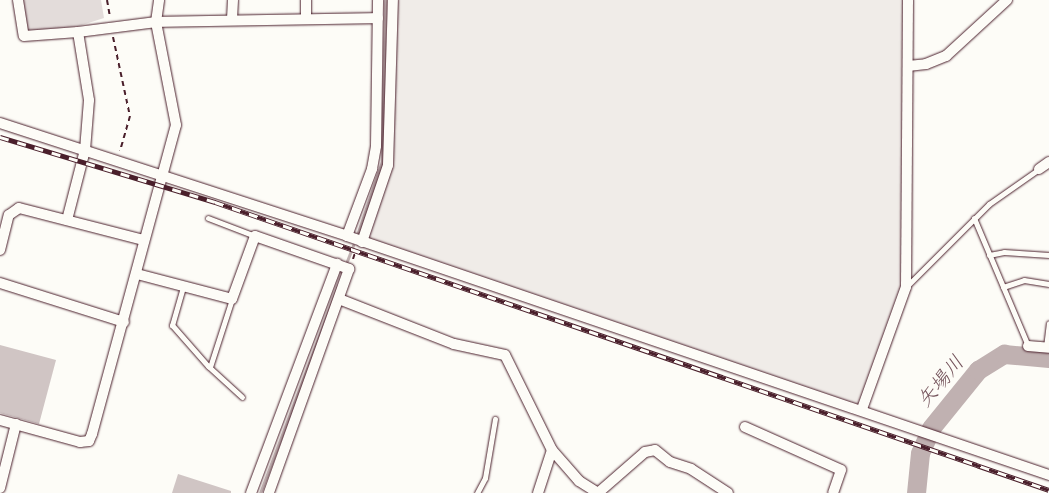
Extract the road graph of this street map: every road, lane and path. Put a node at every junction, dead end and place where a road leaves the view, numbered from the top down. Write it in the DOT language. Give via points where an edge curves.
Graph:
graph roads {
  1 [pos="18,0"];
  2 [pos="107,0"];
  3 [pos="159,0"];
  4 [pos="232,0"];
  5 [pos="306,0"];
  6 [pos="378,0"];
  7 [pos="393,0"];
  8 [pos="908,0"];
  9 [pos="1007,0"];
  10 [pos="306,17"];
  11 [pos="378,18"];
  12 [pos="232,19"];
  13 [pos="156,22"];
  14 [pos="112,27"];
  15 [pos="78,32"];
  16 [pos="908,66"];
  17 [pos="0,123"];
  18 [pos="85,150"];
  19 [pos="117,161"];
  20 [pos="1049,162"];
  21 [pos="1038,169"];
  22 [pos="163,176"];
  23 [pos="208,218"];
  24 [pos="974,218"];
  25 [pos="67,220"];
  26 [pos="255,236"];
  27 [pos="348,236"];
  28 [pos="144,240"];
  29 [pos="359,246"];
  30 [pos="0,250"];
  31 [pos="1049,255"];
  32 [pos="990,256"];
  33 [pos="337,264"];
  34 [pos="351,264"];
  35 [pos="137,274"];
  36 [pos="0,283"];
  37 [pos="1049,284"];
  38 [pos="184,286"];
  39 [pos="906,287"];
  40 [pos="1003,287"];
  41 [pos="232,299"];
  42 [pos="339,299"];
  43 [pos="124,322"];
  44 [pos="1049,323"];
  45 [pos="1028,346"];
  46 [pos="1048,348"];
  47 [pos="210,367"];
  48 [pos="242,397"];
  49 [pos="862,409"];
  50 [pos="495,419"];
  51 [pos="0,420"];
  52 [pos="16,424"];
  53 [pos="744,427"];
  54 [pos="552,450"];
  55 [pos="1049,474"];
  56 [pos="0,488"];
  57 [pos="251,493"];
  58 [pos="269,493"];
  59 [pos="477,493"];
  60 [pos="538,493"];
  61 [pos="728,493"];
  62 [pos="833,493"];
  1 -- 15 [label="street" via="24,36"];
  2 -- 14 [label="path"];
  3 -- 13 [label="street"];
  4 -- 12 [label="street"];
  5 -- 10 [label="street"];
  6 -- 11 [label="street"];
  7 -- 29 [label="street" via="388,165"];
  8 -- 16 [label="street"];
  9 -- 16 [label="street" via="946,56 926,64"];
  10 -- 11 [label="street"];
  10 -- 12 [label="street"];
  11 -- 27 [label="street" via="376,146 372,169"];
  12 -- 13 [label="street"];
  13 -- 14 [label="street"];
  13 -- 22 [label="street" via="176,125"];
  14 -- 15 [label="street"];
  14 -- 19 [label="path" via="130,116"];
  15 -- 18 [label="street" via="89,100"];
  16 -- 39 [label="street"];
  17 -- 18 [label="street"];
  18 -- 19 [label="street"];
  18 -- 25 [label="street"];
  19 -- 22 [label="street"];
  20 -- 21 [label="street"];
  21 -- 24 [label="lane"];
  22 -- 27 [label="street"];
  22 -- 28 [label="street"];
  23 -- 26 [label="lane"];
  24 -- 32 [label="lane"];
  24 -- 39 [label="lane" via="969,227"];
  25 -- 28 [label="street"];
  25 -- 30 [label="street" via="13,210"];
  26 -- 33 [label="street"];
  26 -- 41 [label="street"];
  27 -- 29 [label="street"];
  28 -- 35 [label="street"];
  29 -- 34 [label="path"];
  29 -- 49 [label="street"];
  31 -- 32 [label="lane" via="1004,252"];
  32 -- 40 [label="lane"];
  33 -- 42 [label="street" via="349,269"];
  33 -- 57 [label="street"];
  35 -- 38 [label="street"];
  35 -- 43 [label="street"];
  36 -- 43 [label="street"];
  37 -- 40 [label="lane" via="1024,280"];
  38 -- 41 [label="street"];
  38 -- 47 [label="lane" via="172,325"];
  39 -- 49 [label="street"];
  40 -- 45 [label="lane"];
  41 -- 47 [label="lane"];
  42 -- 54 [label="street" via="454,344 505,355"];
  42 -- 58 [label="street"];
  43 -- 52 [label="street" via="89,440 80,442"];
  44 -- 46 [label="lane"];
  45 -- 46 [label="street"];
  47 -- 48 [label="lane"];
  49 -- 55 [label="street" via="869,415"];
  50 -- 59 [label="lane" via="485,478"];
  51 -- 52 [label="street"];
  52 -- 56 [label="street"];
  53 -- 62 [label="street" via="841,470"];
  54 -- 60 [label="street"];
  54 -- 61 [label="street" via="579,481 598,493 645,452 655,450 670,462 691,469"];
}
